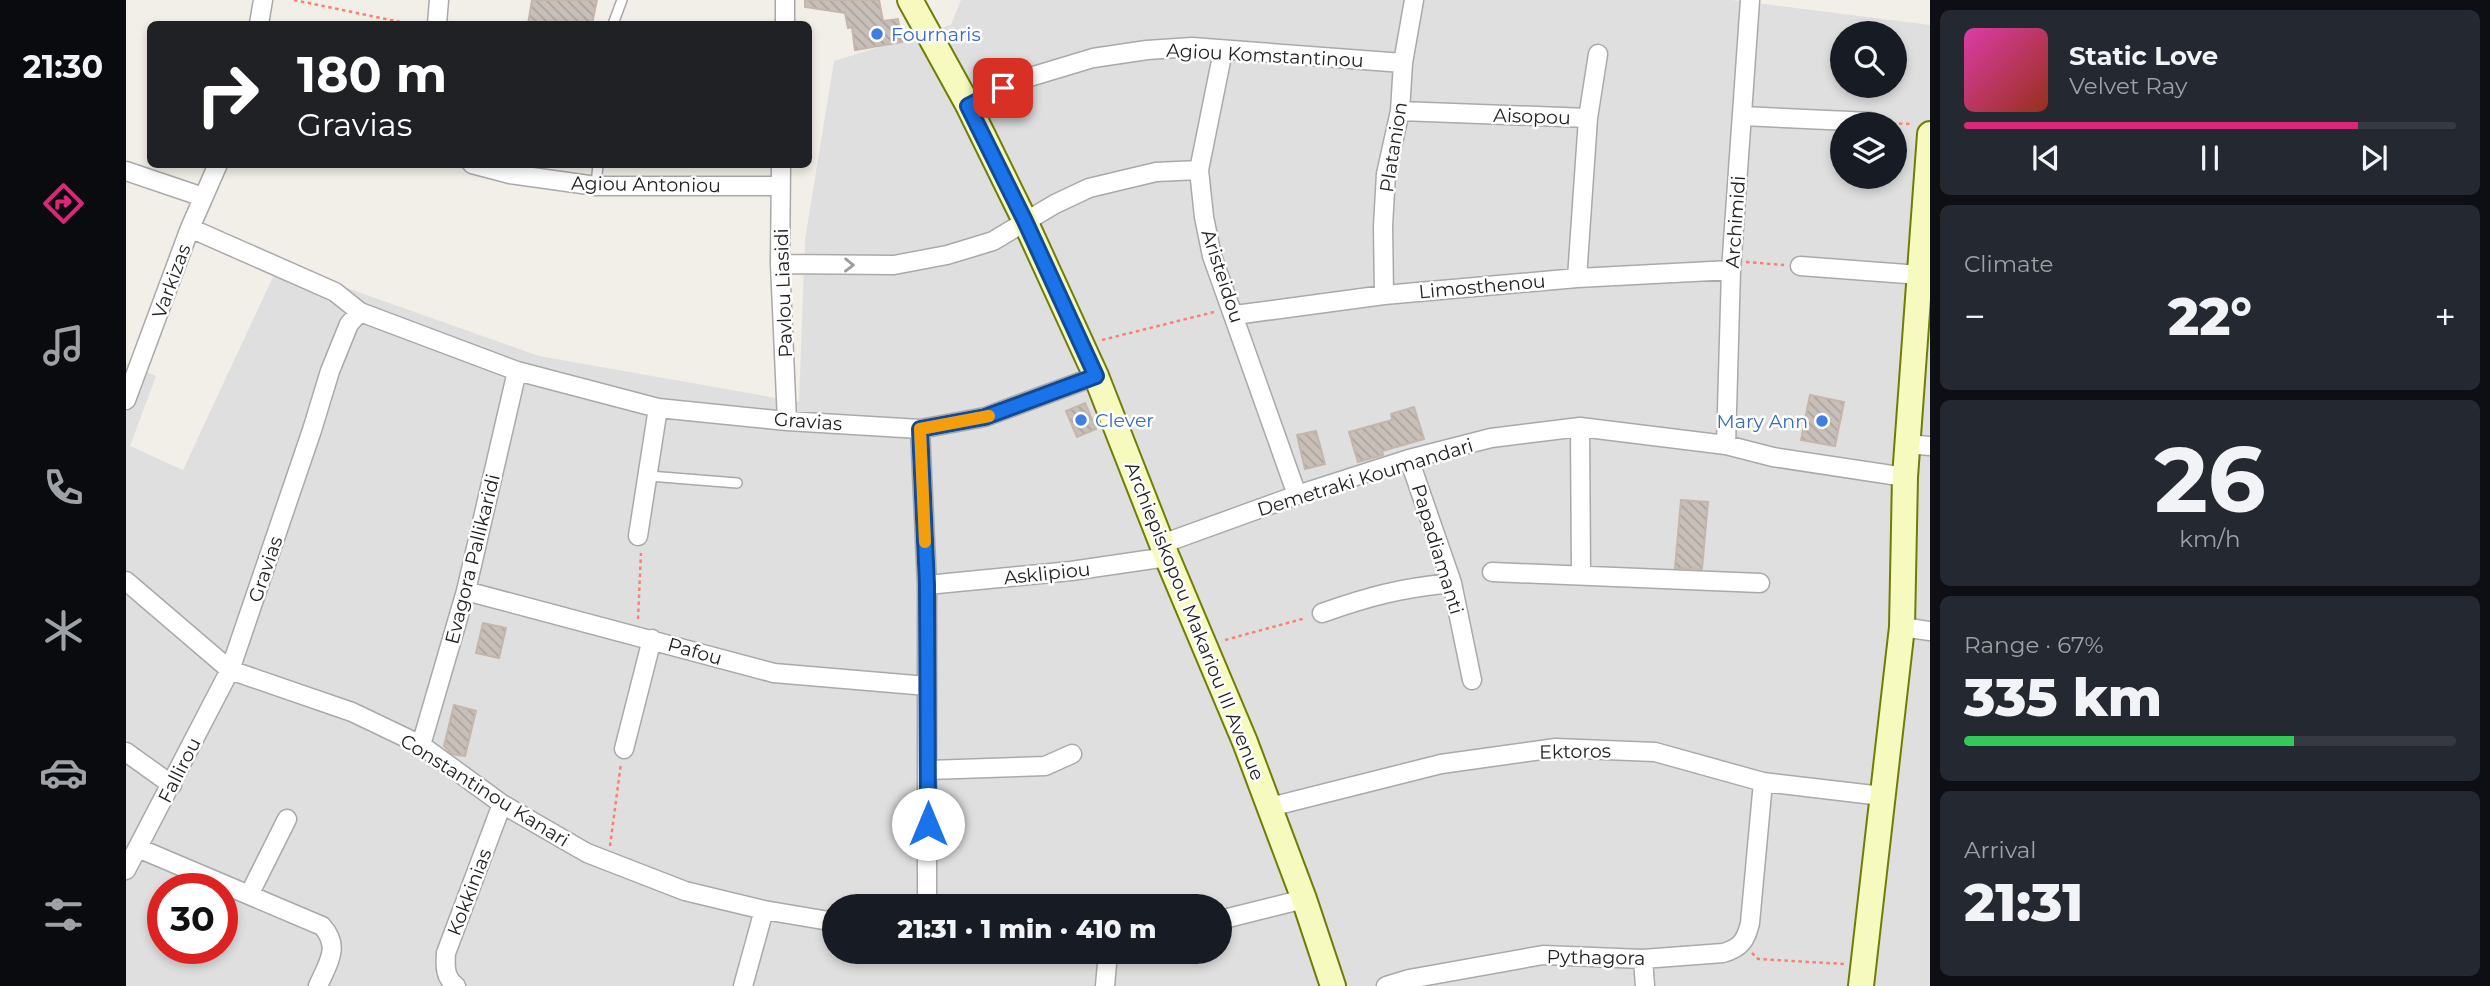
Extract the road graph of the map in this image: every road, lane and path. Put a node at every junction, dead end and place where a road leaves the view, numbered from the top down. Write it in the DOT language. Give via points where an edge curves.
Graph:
graph roads {
  1 [pos="263,0"];
  2 [pos="294,0"];
  3 [pos="439,0"];
  4 [pos="622,0"];
  5 [pos="785,0"];
  6 [pos="910,0"];
  7 [pos="1414,0"];
  8 [pos="1750,0"];
  9 [pos="260,21"];
  10 [pos="396,21"];
  11 [pos="437,21"];
  12 [pos="614,21"];
  13 [pos="785,21"];
  14 [pos="1223,51"];
  15 [pos="1598,54"];
  16 [pos="1403,63"];
  17 [pos="968,106"];
  18 [pos="1400,111"];
  19 [pos="1742,116"];
  20 [pos="1588,118"];
  21 [pos="1830,120"];
  22 [pos="1924,130"];
  23 [pos="216,168"];
  24 [pos="487,168"];
  25 [pos="598,168"];
  26 [pos="781,168"];
  27 [pos="1199,170"];
  28 [pos="126,171"];
  29 [pos="596,186"];
  30 [pos="780,186"];
  31 [pos="203,197"];
  32 [pos="1025,221"];
  33 [pos="190,228"];
  34 [pos="780,264"];
  35 [pos="1731,266"];
  36 [pos="1801,266"];
  37 [pos="1920,275"];
  38 [pos="1577,278"];
  39 [pos="1384,295"];
  40 [pos="1233,311"];
  41 [pos="359,312"];
  42 [pos="1082,345"];
  43 [pos="517,371"];
  44 [pos="1096,376"];
  45 [pos="128,390"];
  46 [pos="658,408"];
  47 [pos="787,421"];
  48 [pos="1580,426"];
  49 [pos="920,429"];
  50 [pos="1726,445"];
  51 [pos="1919,445"];
  52 [pos="1409,459"];
  53 [pos="649,476"];
  54 [pos="1905,477"];
  55 [pos="737,483"];
  56 [pos="1297,495"];
  57 [pos="638,536"];
  58 [pos="1164,550"];
  59 [pos="1492,572"];
  60 [pos="1581,574"];
  61 [pos="126,581"];
  62 [pos="1452,583"];
  63 [pos="1760,583"];
  64 [pos="927,585"];
  65 [pos="466,591"];
  66 [pos="1322,613"];
  67 [pos="1902,627"];
  68 [pos="1930,631"];
  69 [pos="645,637"];
  70 [pos="1205,646"];
  71 [pos="230,670"];
  72 [pos="1472,680"];
  73 [pos="927,686"];
  74 [pos="421,745"];
  75 [pos="624,749"];
  76 [pos="126,752"];
  77 [pos="1072,754"];
  78 [pos="928,770"];
  79 [pos="1763,782"];
  80 [pos="172,785"];
  81 [pos="1882,796"];
  82 [pos="502,804"];
  83 [pos="1270,807"];
  84 [pos="287,819"];
  85 [pos="138,848"];
  86 [pos="608,862"];
  87 [pos="126,870"];
  88 [pos="928,894"];
  89 [pos="249,895"];
  90 [pos="1304,899"];
  91 [pos="764,911"];
  92 [pos="1232,917"];
  93 [pos="822,920"];
  94 [pos="1743,943"];
  95 [pos="1643,959"];
  96 [pos="1107,964"];
  97 [pos="1862,976"];
  98 [pos="453,983"];
  99 [pos="318,986"];
  100 [pos="743,986"];
  101 [pos="1105,986"];
  102 [pos="1333,986"];
  103 [pos="1386,986"];
  104 [pos="1644,986"];
  1 -- 9 [label="street"];
  2 -- 10 [label="path"];
  3 -- 11 [label="street"];
  4 -- 12 [label="lane"];
  5 -- 13 [label="street"];
  6 -- 17 [label="main road, Archiepiskopou Makariou III Avenue"];
  7 -- 16 [label="street, Platanion"];
  8 -- 19 [label="street, Archimidi"];
  14 -- 16 [label="street, Agiou Komstantinou"];
  14 -- 17 [label="street, Agiou Komstantinou" via="1192,47 1093,58 1020,80"];
  14 -- 27 [label="street, Aristeidou"];
  15 -- 20 [label="street"];
  16 -- 18 [label="street, Platanion"];
  17 -- 32 [label="main road, Archiepiskopou Makariou III Avenue"];
  18 -- 20 [label="street, Aisopou"];
  18 -- 39 [label="street, Platanion" via="1386,174"];
  19 -- 21 [label="street"];
  19 -- 35 [label="street, Archimidi"];
  20 -- 38 [label="street, Aisopou"];
  22 -- 37 [label="main road"];
  23 -- 31 [label="street, Varkizas"];
  24 -- 29 [label="street, Agiou Antoniou"];
  25 -- 29 [label="lane"];
  26 -- 30 [label="street, Pavlou Liasidi"];
  27 -- 32 [label="street" via="1119,179 1089,188"];
  27 -- 40 [label="street, Aristeidou" via="1212,256"];
  28 -- 31 [label="street"];
  29 -- 30 [label="street, Agiou Antoniou"];
  30 -- 34 [label="street, Pavlou Liasidi"];
  31 -- 33 [label="street, Varkizas"];
  34 -- 32 [label="street, one-way" via="894,265 947,256 993,241"];
  32 -- 42 [label="main road, Archiepiskopou Makariou III Avenue"];
  33 -- 41 [label="street, Gravias" via="335,292"];
  33 -- 45 [label="street, Varkizas"];
  34 -- 47 [label="street, Pavlou Liasidi"];
  35 -- 36 [label="path"];
  35 -- 38 [label="street, Limosthenou"];
  35 -- 50 [label="street, Archimidi"];
  36 -- 37 [label="street"];
  37 -- 51 [label="main road"];
  38 -- 39 [label="street, Limosthenou"];
  39 -- 40 [label="street, Limosthenou"];
  40 -- 42 [label="path"];
  40 -- 56 [label="street, Aristeidou"];
  41 -- 43 [label="street, Gravias"];
  41 -- 71 [label="street, Gravias" via="349,324 330,371"];
  42 -- 44 [label="main road, Archiepiskopou Makariou III Avenue"];
  43 -- 46 [label="street, Gravias"];
  43 -- 65 [label="street, Evagora Pallikaridi"];
  44 -- 49 [label="street, Gravias" via="985,417"];
  44 -- 58 [label="main road, Archiepiskopou Makariou III Avenue"];
  46 -- 47 [label="street, Gravias"];
  46 -- 53 [label="street"];
  47 -- 49 [label="street, Gravias"];
  48 -- 50 [label="street, Demetraki Koumandari"];
  48 -- 52 [label="street, Demetraki Koumandari" via="1490,438"];
  48 -- 60 [label="street"];
  49 -- 64 [label="street"];
  50 -- 54 [label="street, Demetraki Koumandari" via="1773,457"];
  51 -- 54 [label="main road"];
  52 -- 56 [label="street, Demetraki Koumandari"];
  52 -- 62 [label="street, Papadiamanti"];
  53 -- 55 [label="lane"];
  53 -- 57 [label="street"];
  54 -- 67 [label="main road"];
  56 -- 58 [label="street, Demetraki Koumandari"];
  57 -- 69 [label="path"];
  58 -- 64 [label="street, Asklipiou" via="1071,571"];
  58 -- 70 [label="main road, Archiepiskopou Makariou III Avenue"];
  59 -- 60 [label="street"];
  60 -- 63 [label="street"];
  61 -- 71 [label="street, Constantinou Kanari"];
  62 -- 66 [label="street" via="1406,587"];
  62 -- 72 [label="street, Papadiamanti"];
  64 -- 73 [label="street"];
  65 -- 69 [label="street, Pafou"];
  65 -- 74 [label="street, Evagora Pallikaridi"];
  66 -- 70 [label="path"];
  67 -- 68 [label="street"];
  67 -- 81 [label="main road"];
  69 -- 73 [label="street, Pafou" via="774,673"];
  69 -- 75 [label="street"];
  70 -- 83 [label="main road, Archiepiskopou Makariou III Avenue"];
  71 -- 74 [label="street, Constantinou Kanari" via="352,712"];
  71 -- 80 [label="street, Fallirou"];
  73 -- 78 [label="street"];
  74 -- 82 [label="street, Constantinou Kanari"];
  75 -- 86 [label="path"];
  76 -- 80 [label="street"];
  77 -- 78 [label="street" via="1045,766"];
  78 -- 88 [label="street"];
  79 -- 81 [label="street, Ektoros"];
  79 -- 83 [label="street, Ektoros" via="1655,752 1556,748 1441,764"];
  79 -- 94 [label="street" via="1750,923"];
  80 -- 85 [label="street, Fallirou"];
  81 -- 97 [label="main road"];
  82 -- 86 [label="street, Constantinou Kanari"];
  82 -- 98 [label="street, Kokkinias" via="446,953 445,967"];
  83 -- 90 [label="main road, Archiepiskopou Makariou III Avenue"];
  84 -- 89 [label="street"];
  85 -- 87 [label="street, Fallirou"];
  85 -- 89 [label="street"];
  86 -- 91 [label="street, Constantinou Kanari" via="685,891"];
  89 -- 99 [label="street" via="322,926 331,937 333,951"];
  90 -- 92 [label="street"];
  90 -- 102 [label="main road, Archiepiskopou Makariou III Avenue"];
  91 -- 93 [label="street, Constantinou Kanari"];
  91 -- 100 [label="street"];
  94 -- 95 [label="street, Pythagora" via="1723,953"];
  94 -- 97 [label="path" via="1758,959"];
  95 -- 103 [label="street, Pythagora" via="1543,955"];
  95 -- 104 [label="street"];
  96 -- 101 [label="street"];
}
